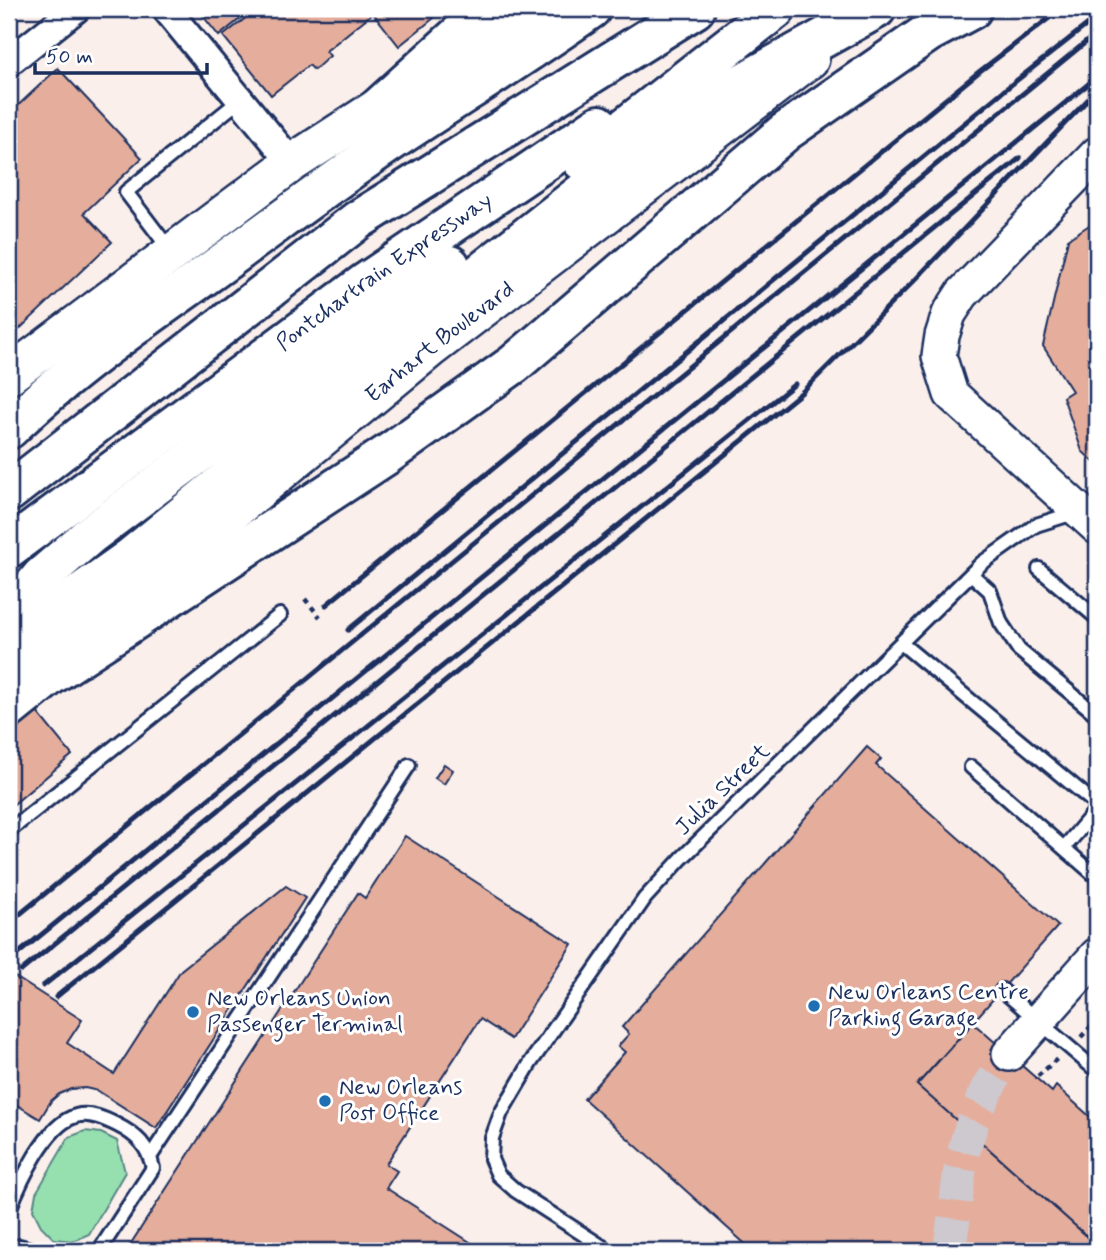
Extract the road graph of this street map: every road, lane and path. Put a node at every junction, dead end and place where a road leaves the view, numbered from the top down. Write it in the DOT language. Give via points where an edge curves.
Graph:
graph roads {
  1 [pos="76,9"];
  2 [pos="166,9"];
  3 [pos="487,9"];
  4 [pos="530,9"];
  5 [pos="591,9"];
  6 [pos="769,9"];
  7 [pos="776,9"];
  8 [pos="876,9"];
  9 [pos="972,9"];
  10 [pos="682,15"];
  11 [pos="9,62"];
  12 [pos="240,100"];
  13 [pos="387,123"];
  14 [pos="1097,154"];
  15 [pos="292,163"];
  16 [pos="172,253"];
  17 [pos="9,375"];
  18 [pos="9,429"];
  19 [pos="9,492"];
  20 [pos="1088,519"];
  21 [pos="9,548"];
  22 [pos="1039,569"];
  23 [pos="971,574"];
  24 [pos="305,599"];
  25 [pos="280,615"];
  26 [pos="9,616"];
  27 [pos="320,617"];
  28 [pos="1097,618"];
  29 [pos="9,636"];
  30 [pos="901,643"];
  31 [pos="9,680"];
  32 [pos="9,709"];
  33 [pos="1097,715"];
  34 [pos="409,765"];
  35 [pos="971,767"];
  36 [pos="1097,807"];
  37 [pos="9,831"];
  38 [pos="1064,848"];
  39 [pos="1097,877"];
  40 [pos="1097,955"];
  41 [pos="1002,990"];
  42 [pos="1091,1013"];
  43 [pos="1097,1018"];
  44 [pos="1040,1021"];
  45 [pos="1009,1054"];
  46 [pos="1045,1068"];
  47 [pos="1097,1071"];
  48 [pos="1038,1076"];
  49 [pos="150,1157"];
  50 [pos="9,1210"];
  51 [pos="9,1248"];
  52 [pos="37,1251"];
  53 [pos="99,1251"];
  54 [pos="609,1251"];
  1 -- 11 [label="street"];
  2 -- 12 [label="street"];
  3 -- 13 [label="highway"];
  4 -- 13 [label="main road"];
  5 -- 13 [label="highway" via="522,57"];
  6 -- 21 [label="highway, Pontchartrain Expressway" via="365,283"];
  7 -- 26 [label="highway" via="468,252 90,535 41,577"];
  8 -- 29 [label="highway" via="699,107 399,338 130,558 76,598"];
  8 -- 31 [label="main road, Earhart Boulevard" via="431,348 151,579"];
  9 -- 32 [label="highway" via="929,32 785,132 514,363 388,454 51,675"];
  10 -- 19 [label="highway" via="358,220"];
  12 -- 15 [label="street"];
  12 -- 16 [label="lane" via="126,191"];
  13 -- 15 [label="main road"];
  13 -- 18 [label="highway"];
  14 -- 20 [label="street" via="962,294 949,314 939,356 951,394"];
  15 -- 16 [label="main road"];
  16 -- 17 [label="main road"];
  20 -- 23 [label="lane, Julia Street" via="1036,525"];
  22 -- 28 [label="lane"];
  23 -- 30 [label="lane, Julia Street"];
  23 -- 33 [label="lane" via="990,591 1001,623 1019,650"];
  24 -- 27 [label="path"];
  25 -- 37 [label="lane"];
  30 -- 36 [label="lane"];
  30 -- 54 [label="lane, Julia Street" via="645,898 501,1113 492,1138 491,1159 498,1175"];
  34 -- 49 [label="lane"];
  35 -- 38 [label="lane"];
  36 -- 38 [label="lane"];
  38 -- 39 [label="lane"];
  40 -- 44 [label="street"];
  41 -- 44 [label="lane"];
  42 -- 43 [label="path"];
  44 -- 45 [label="street"];
  44 -- 47 [label="lane"];
  46 -- 48 [label="path"];
  49 -- 50 [label="lane" via="135,1135 94,1115 63,1121 44,1143"];
  49 -- 53 [label="lane" via="153,1168"];
  51 -- 52 [label="lane"];
}
